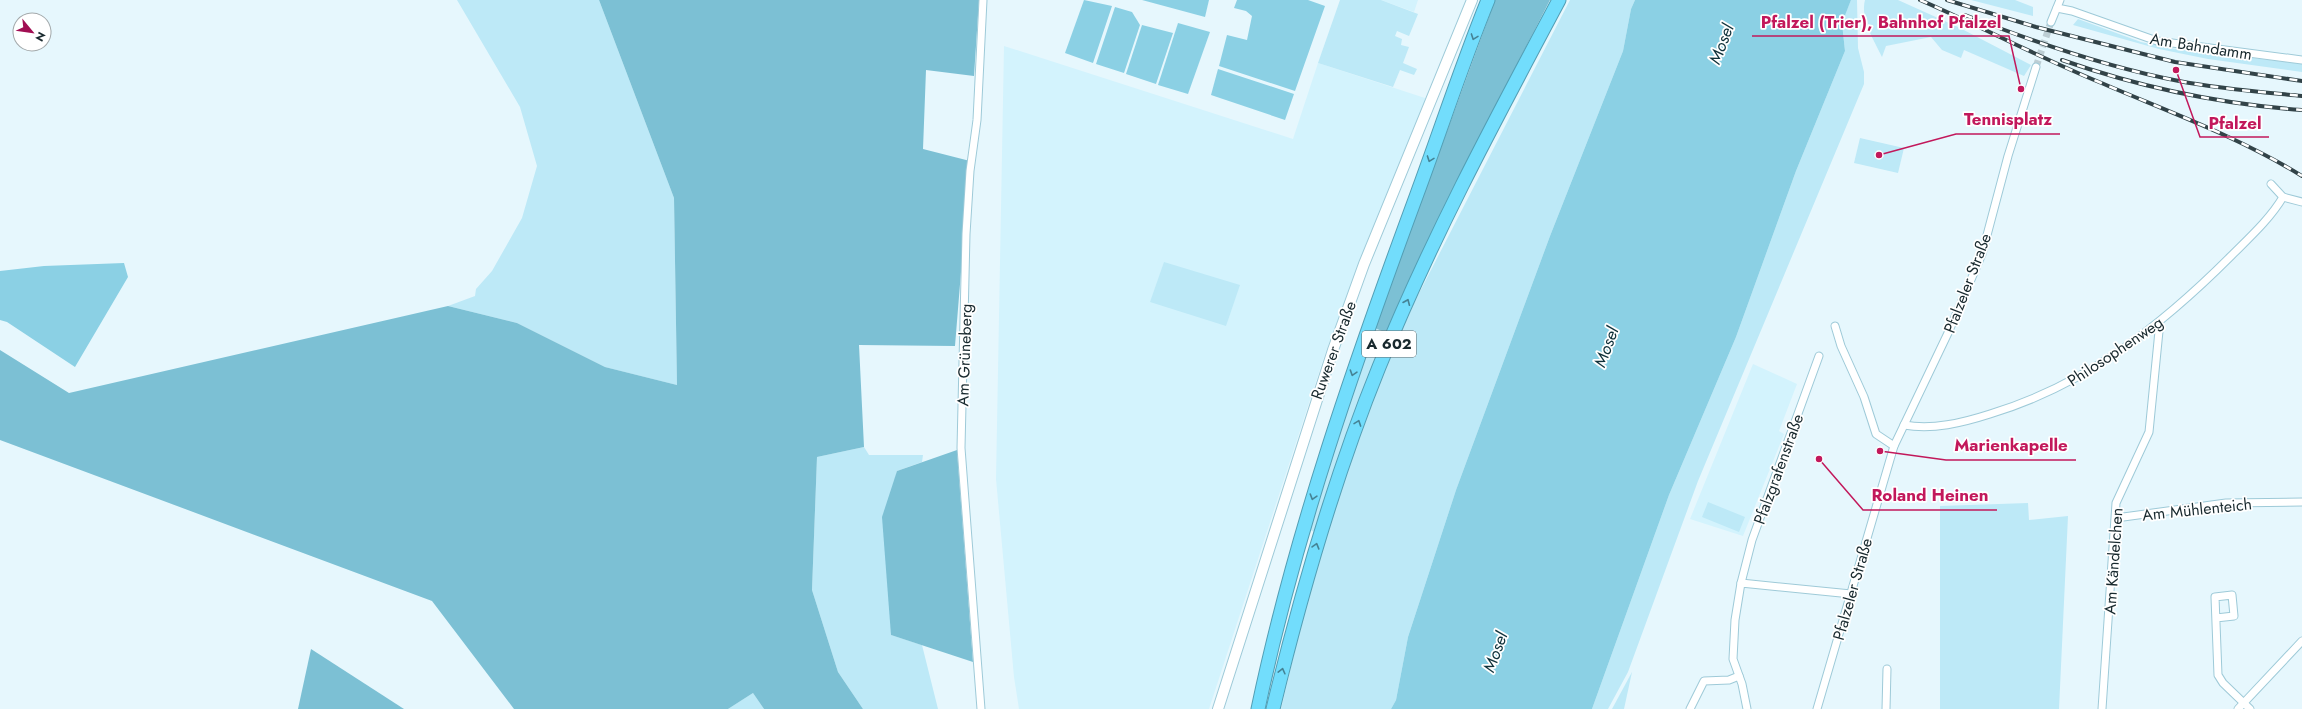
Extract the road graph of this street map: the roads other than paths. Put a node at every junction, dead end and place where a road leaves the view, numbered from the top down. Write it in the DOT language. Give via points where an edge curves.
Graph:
graph roads {
  1 [pos="983,0"];
  2 [pos="1472,0"];
  3 [pos="1488,0"];
  4 [pos="1558,0"];
  5 [pos="2060,0"];
  6 [pos="2057,8"];
  7 [pos="2051,22"];
  8 [pos="2302,60"];
  9 [pos="2036,67"];
  10 [pos="2271,184"];
  11 [pos="2283,197"];
  12 [pos="2302,202"];
  13 [pos="2157,325"];
  14 [pos="1835,326"];
  15 [pos="1819,356"];
  16 [pos="1904,425"];
  17 [pos="1894,446"];
  18 [pos="2302,502"];
  19 [pos="2116,518"];
  20 [pos="1741,583"];
  21 [pos="1851,594"];
  22 [pos="2216,618"];
  23 [pos="2302,641"];
  24 [pos="1888,669"];
  25 [pos="1739,676"];
  26 [pos="2244,703"];
  27 [pos="981,709"];
  28 [pos="1218,709"];
  29 [pos="1258,709"];
  30 [pos="1273,709"];
  31 [pos="1690,709"];
  32 [pos="1747,709"];
  33 [pos="1817,709"];
  34 [pos="1886,709"];
  35 [pos="2102,709"];
  36 [pos="2238,709"];
  37 [pos="2250,709"];
  1 -- 27 [label="street, Am Grüneberg" via="977,120 970,171 966,234 962,448"];
  2 -- 28 [label="main road, Ruwerer Straße" via="1364,264 1326,368"];
  3 -- 29 [label="highway, A 602, one-way" via="1387,274 1328,447 1297,552"];
  30 -- 4 [label="highway, A 602, one-way" via="1295,617 1323,521 1378,368 1456,198"];
  5 -- 6 [label="street"];
  6 -- 7 [label="street"];
  6 -- 8 [label="street, Am Bahndamm" via="2157,41"];
  9 -- 16 [label="street, Pfalzeler Straße" via="2008,156 1982,254"];
  10 -- 11 [label="street"];
  11 -- 12 [label="street"];
  11 -- 13 [label="street, Philosophenweg" via="2234,253"];
  13 -- 16 [label="street, Philosophenweg" via="2071,382 2034,399 1960,423 1919,428"];
  13 -- 19 [label="street, Am Kändelchen" via="2160,331 2149,432 2122,486 2116,503"];
  14 -- 17 [label="street" via="1876,434"];
  15 -- 20 [label="street, Pfalzgrafenstraße" via="1752,540"];
  16 -- 17 [label="street, Pfalzeler Straße"];
  17 -- 21 [label="street, Pfalzeler Straße"];
  18 -- 19 [label="street, Am Mühlenteich" via="2226,503"];
  19 -- 35 [label="street, Am Kändelchen"];
  20 -- 21 [label="street"];
  20 -- 25 [label="street, Pfalzgrafenstraße" via="1735,620 1733,660"];
  21 -- 33 [label="street, Pfalzeler Straße"];
  22 -- 26 [label="street" via="2218,674 2223,683"];
  23 -- 26 [label="street"];
  24 -- 34 [label="street"];
  25 -- 31 [label="street" via="1729,680 1704,681"];
  25 -- 32 [label="street, Pfalzgrafenstraße"];
  26 -- 36 [label="street"];
  26 -- 37 [label="street"];
}
